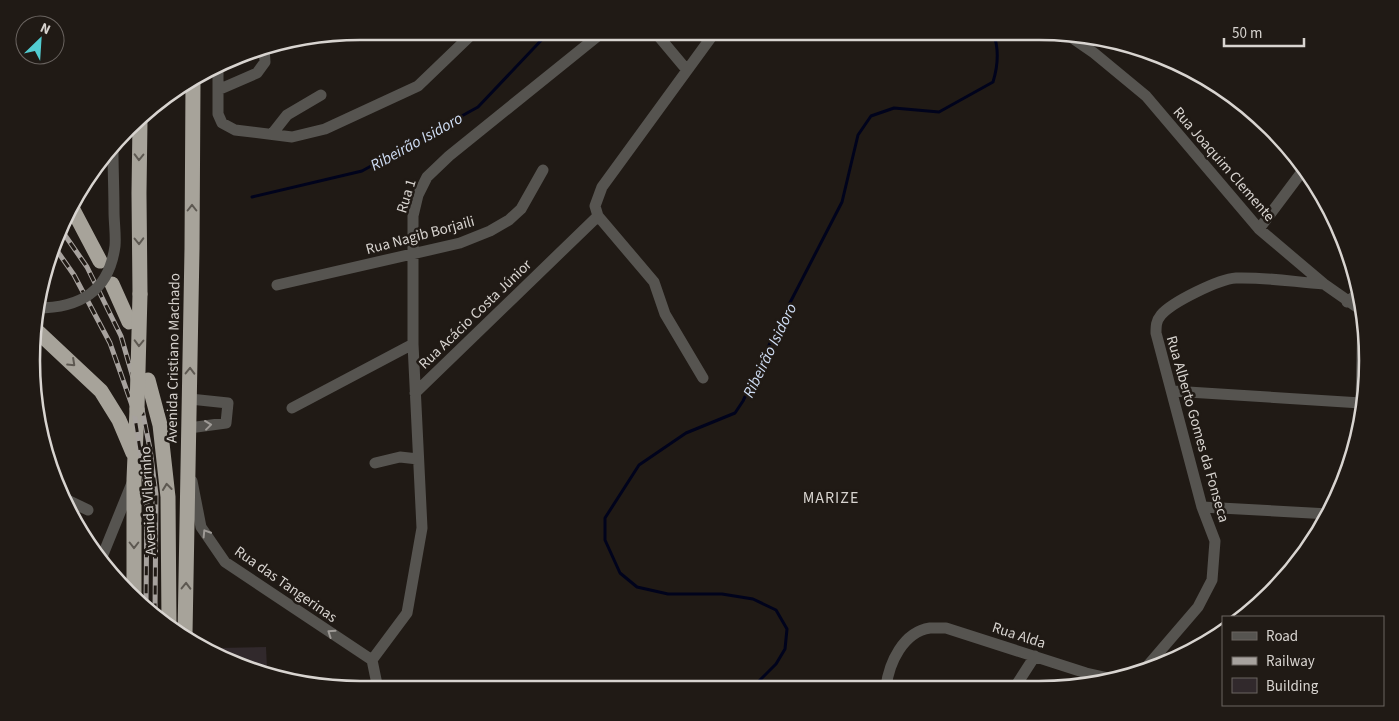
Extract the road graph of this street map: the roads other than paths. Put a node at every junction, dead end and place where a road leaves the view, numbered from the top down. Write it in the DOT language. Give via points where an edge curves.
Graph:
graph roads {
  1 [pos="466,40"];
  2 [pos="594,40"];
  3 [pos="662,40"];
  4 [pos="709,40"];
  5 [pos="1080,43"];
  6 [pos="265,55"];
  7 [pos="686,69"];
  8 [pos="218,74"];
  9 [pos="193,87"];
  10 [pos="218,90"];
  11 [pos="321,95"];
  12 [pos="140,128"];
  13 [pos="272,134"];
  14 [pos="113,157"];
  15 [pos="543,170"];
  16 [pos="1300,175"];
  17 [pos="76,214"];
  18 [pos="598,216"];
  19 [pos="1259,229"];
  20 [pos="413,254"];
  21 [pos="100,261"];
  22 [pos="112,284"];
  23 [pos="1324,284"];
  24 [pos="277,285"];
  25 [pos="1353,298"];
  26 [pos="1347,302"];
  27 [pos="1354,307"];
  28 [pos="45,308"];
  29 [pos="129,322"];
  30 [pos="41,335"];
  31 [pos="413,344"];
  32 [pos="703,378"];
  33 [pos="148,380"];
  34 [pos="1172,391"];
  35 [pos="415,393"];
  36 [pos="190,399"];
  37 [pos="1356,403"];
  38 [pos="292,408"];
  39 [pos="189,428"];
  40 [pos="135,458"];
  41 [pos="418,458"];
  42 [pos="188,460"];
  43 [pos="375,463"];
  44 [pos="134,479"];
  45 [pos="74,503"];
  46 [pos="1202,507"];
  47 [pos="88,510"];
  48 [pos="1320,514"];
  49 [pos="104,553"];
  50 [pos="134,587"];
  51 [pos="169,618"];
  52 [pos="185,629"];
  53 [pos="1035,656"];
  54 [pos="372,660"];
  55 [pos="1152,660"];
  56 [pos="1086,673"];
  57 [pos="1097,676"];
  58 [pos="1085,677"];
  59 [pos="376,681"];
  60 [pos="888,681"];
  61 [pos="1019,681"];
  1 -- 13 [label="street" via="418,86 325,130 292,137"];
  2 -- 20 [label="street, Rua 1" via="427,177 413,216"];
  3 -- 7 [label="street"];
  4 -- 7 [label="street"];
  5 -- 19 [label="street, Rua Joaquim Clemente" via="1146,96"];
  6 -- 10 [label="street" via="265,62 257,73"];
  7 -- 18 [label="street" via="602,187 595,206"];
  8 -- 10 [label="street"];
  36 -- 9 [label="highway, Avenida Cristiano Machado, one-way"];
  10 -- 13 [label="street" via="218,114 222,123 235,130"];
  11 -- 13 [label="street" via="287,115"];
  12 -- 40 [label="highway, one-way, bridge" via="140,294"];
  14 -- 28 [label="street, bridge" via="115,244 108,271 90,295 56,308"];
  15 -- 20 [label="street, Rua Nagib Borjaili" via="521,209 509,220 460,243"];
  16 -- 19 [label="street"];
  17 -- 21 [label="highway"];
  18 -- 32 [label="street" via="654,282 665,314"];
  18 -- 35 [label="street, Rua Acácio Costa Júnior"];
  19 -- 23 [label="street, Rua Joaquim Clemente"];
  20 -- 24 [label="street, Rua Nagib Borjaili"];
  20 -- 31 [label="street, Rua 1"];
  22 -- 29 [label="highway"];
  23 -- 26 [label="street, Rua Joaquim Clemente"];
  23 -- 34 [label="street, Rua Alberto Gomes da Fonseca" via="1234,278 1209,286 1175,304 1160,315 1156,324"];
  25 -- 26 [label="street"];
  26 -- 27 [label="street, Rua Joaquim Clemente"];
  30 -- 40 [label="highway, Avenida Vilarinho, one-way" via="101,391"];
  31 -- 35 [label="street, Rua 1"];
  31 -- 38 [label="street"];
  51 -- 33 [label="highway, Avenida Vilarinho, one-way" via="168,497 160,424"];
  34 -- 37 [label="street"];
  34 -- 46 [label="street, Rua Alberto Gomes da Fonseca"];
  35 -- 41 [label="street"];
  36 -- 39 [label="highway, Avenida Cristiano Machado"];
  39 -- 36 [label="street, one-way" via="226,423 229,407 228,403"];
  39 -- 42 [label="highway, Avenida Cristiano Machado"];
  40 -- 44 [label="highway"];
  41 -- 43 [label="street" via="400,457"];
  41 -- 54 [label="street" via="422,528 407,613"];
  52 -- 42 [label="highway, Avenida Cristiano Machado, one-way"];
  54 -- 42 [label="street, Rua das Tangerinas, one-way" via="225,562 202,527"];
  44 -- 49 [label="street"];
  44 -- 50 [label="highway, one-way"];
  45 -- 47 [label="street"];
  46 -- 48 [label="street"];
  46 -- 55 [label="street, Rua Alberto Gomes da Fonseca" via="1215,541 1212,580 1198,606"];
  53 -- 56 [label="street, Rua Alda"];
  53 -- 60 [label="street, Rua Alda" via="946,628 929,628 902,645 892,663"];
  53 -- 61 [label="street"];
  54 -- 59 [label="street"];
  56 -- 57 [label="street, Rua Alda"];
  56 -- 58 [label="street"];
}
